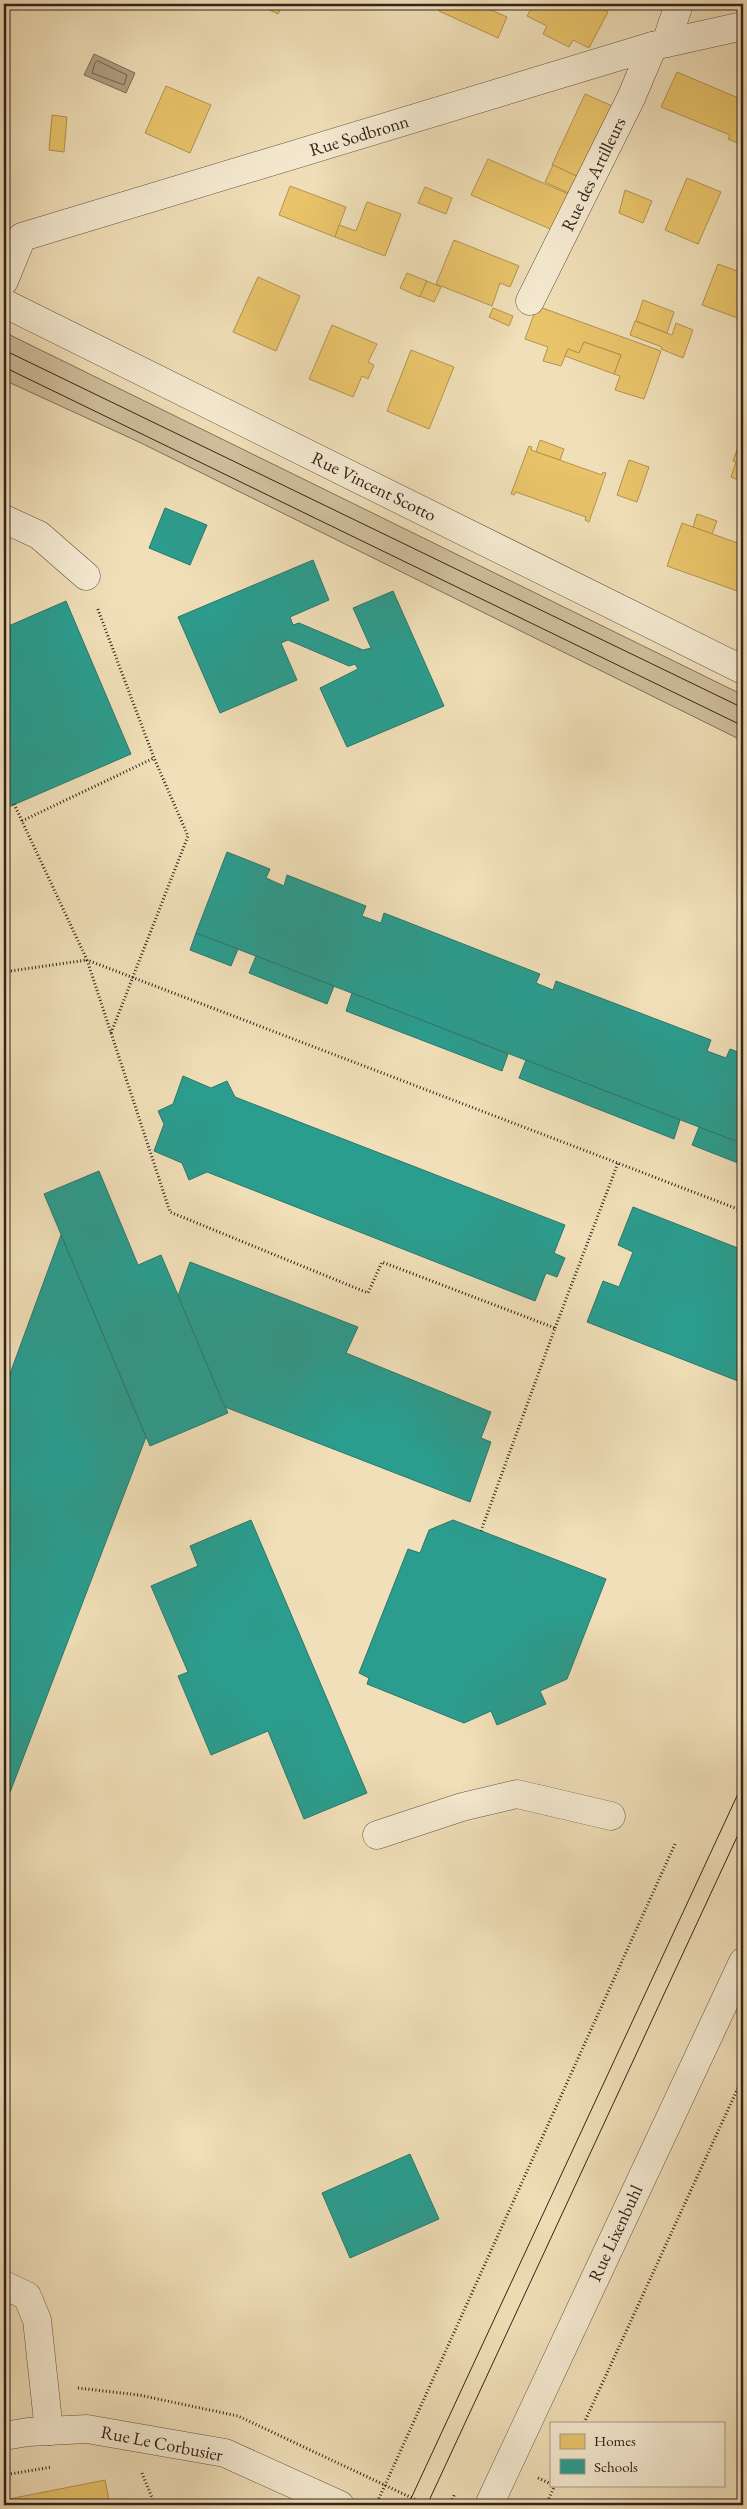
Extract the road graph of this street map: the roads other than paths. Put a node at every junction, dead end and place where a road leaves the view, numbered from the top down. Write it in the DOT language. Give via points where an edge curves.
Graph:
graph roads {
  1 [pos="679,4"];
  2 [pos="743,26"];
  3 [pos="660,44"];
  4 [pos="4,280"];
  5 [pos="530,301"];
  6 [pos="4,303"];
  7 [pos="4,519"];
  8 [pos="86,576"];
  9 [pos="743,670"];
  10 [pos="611,1816"];
  11 [pos="378,1835"];
  12 [pos="743,1962"];
  13 [pos="4,2285"];
  14 [pos="49,2431"];
  15 [pos="4,2436"];
  16 [pos="340,2505"];
  17 [pos="489,2505"];
  1 -- 3 [label="street, Rue des Artilleurs"];
  2 -- 3 [label="street, Rue Sodbronn"];
  3 -- 4 [label="street, Rue Sodbronn" via="22,237"];
  3 -- 5 [label="street, Rue des Artilleurs"];
  6 -- 9 [label="street, Rue Vincent Scotto"];
  7 -- 8 [label="street" via="39,534"];
  10 -- 11 [label="street" via="517,1794 462,1807"];
  12 -- 17 [label="street, Rue Lixenbuhl"];
  13 -- 14 [label="street" via="27,2296 37,2320"];
  14 -- 15 [label="street, Rue Le Corbusier"];
  14 -- 16 [label="street, Rue Le Corbusier" via="87,2429 225,2454"];
}
